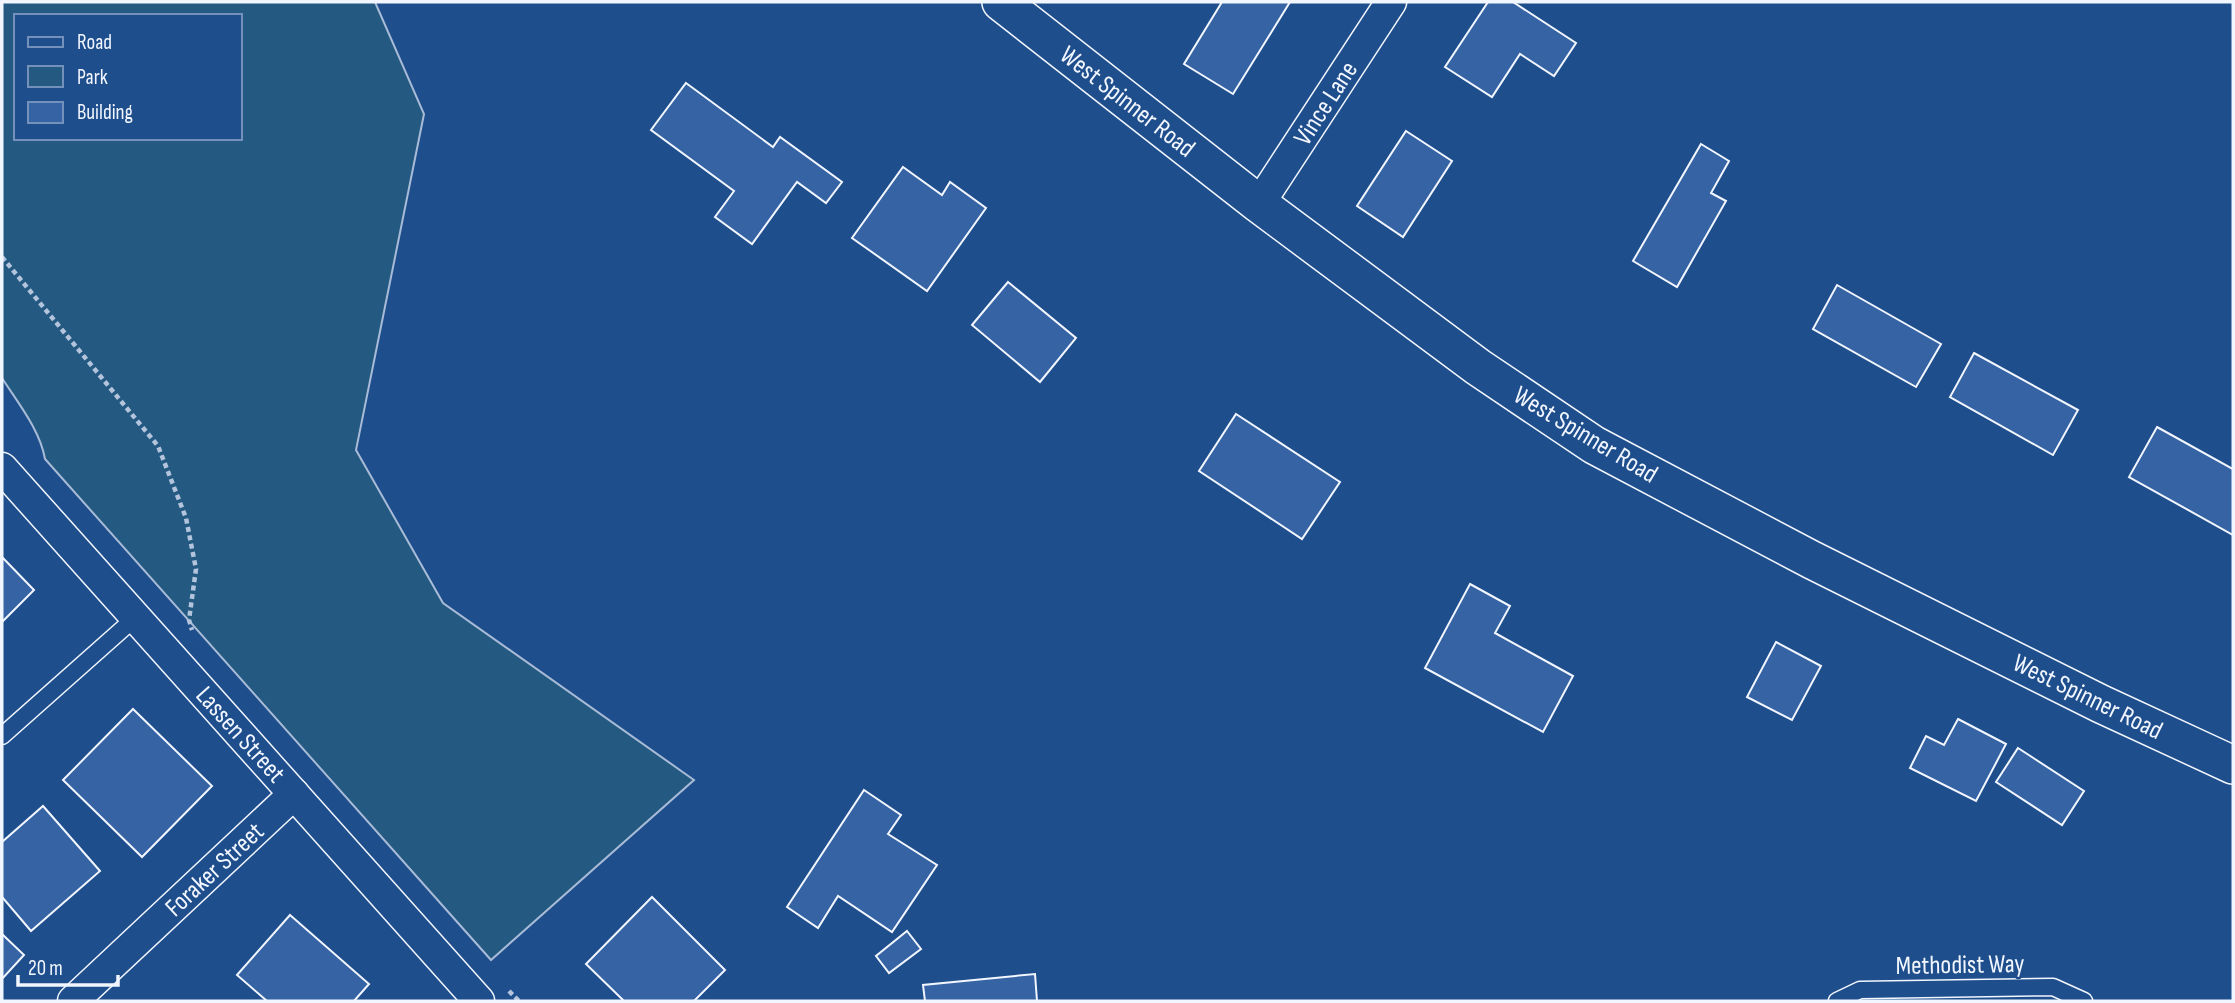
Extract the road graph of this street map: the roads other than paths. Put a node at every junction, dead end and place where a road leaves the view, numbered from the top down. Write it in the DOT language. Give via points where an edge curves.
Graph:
graph roads {
  1 [pos="1001,2"];
  2 [pos="1391,2"];
  3 [pos="1259,204"];
  4 [pos="2,468"];
  5 [pos="135,617"];
  6 [pos="2,736"];
  7 [pos="2233,765"];
  8 [pos="294,794"];
  9 [pos="469,998"];
  10 [pos="73,1001"];
  11 [pos="1837,1001"];
  12 [pos="2084,1001"];
  1 -- 3 [label="street, West Spinner Road"];
  2 -- 3 [label="street, Vince Lane"];
  3 -- 7 [label="street, West Spinner Road" via="1478,367 1594,445 1874,591"];
  4 -- 5 [label="street, Lassen Street"];
  5 -- 6 [label="lane"];
  5 -- 8 [label="street, Lassen Street"];
  8 -- 9 [label="street, Lassen Street"];
  8 -- 10 [label="street, Foraker Street"];
  11 -- 12 [label="lane, Methodist Way" via="1860,990 2053,987"];
}
